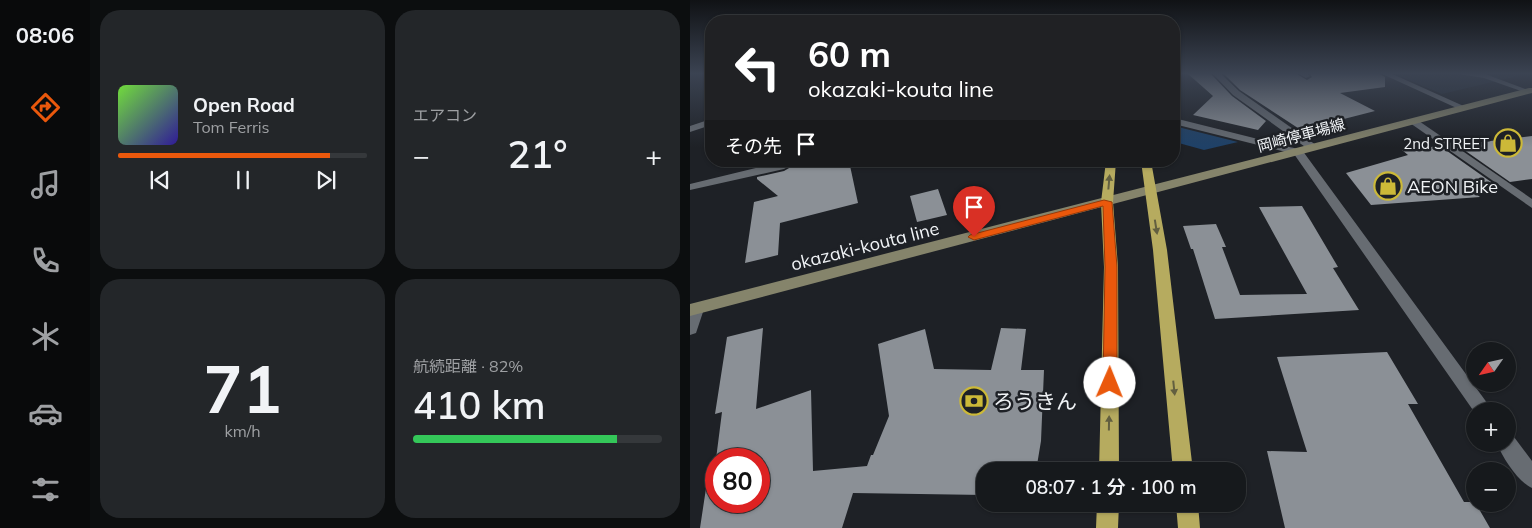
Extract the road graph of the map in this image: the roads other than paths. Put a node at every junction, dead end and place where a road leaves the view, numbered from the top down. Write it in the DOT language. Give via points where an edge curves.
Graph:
graph roads {
  1 [pos="1242,98"];
  2 [pos="1440,98"];
  3 [pos="1501,98"];
  4 [pos="1464,108"];
  5 [pos="1180,122"];
  6 [pos="1413,122"];
  7 [pos="705,124"];
  8 [pos="690,129"];
  9 [pos="1305,150"];
  10 [pos="780,167"];
  11 [pos="1110,167"];
  12 [pos="1147,167"];
  13 [pos="690,187"];
  14 [pos="1150,190"];
  15 [pos="1107,202"];
  16 [pos="1532,204"];
  17 [pos="693,309"];
  18 [pos="690,329"];
  19 [pos="1478,402"];
  20 [pos="1513,452"];
  21 [pos="1108,462"];
  22 [pos="1182,462"];
  23 [pos="1532,478"];
  24 [pos="1108,512"];
  25 [pos="1187,512"];
  26 [pos="1107,528"];
  27 [pos="1189,528"];
  1 -- 9 [label="street"];
  2 -- 4 [label="street"];
  3 -- 4 [label="main road, 岡崎停車場線"];
  4 -- 6 [label="main road, 岡崎停車場線"];
  5 -- 9 [label="street"];
  6 -- 9 [label="main road, 岡崎停車場線"];
  6 -- 16 [label="street"];
  7 -- 8 [label="street"];
  9 -- 14 [label="main road, 岡崎停車場線"];
  9 -- 19 [label="street"];
  10 -- 13 [label="street"];
  15 -- 11 [label="highway, one-way"];
  12 -- 14 [label="highway"];
  14 -- 15 [label="main road, 岡崎停車場線"];
  14 -- 22 [label="highway, one-way" via="1161,260"];
  15 -- 17 [label="main road, okazaki-kouta line"];
  21 -- 15 [label="highway, one-way" via="1111,267"];
  17 -- 18 [label="street"];
  20 -- 23 [label="street"];
  24 -- 26 [label="highway"];
  25 -- 27 [label="highway"];
}
